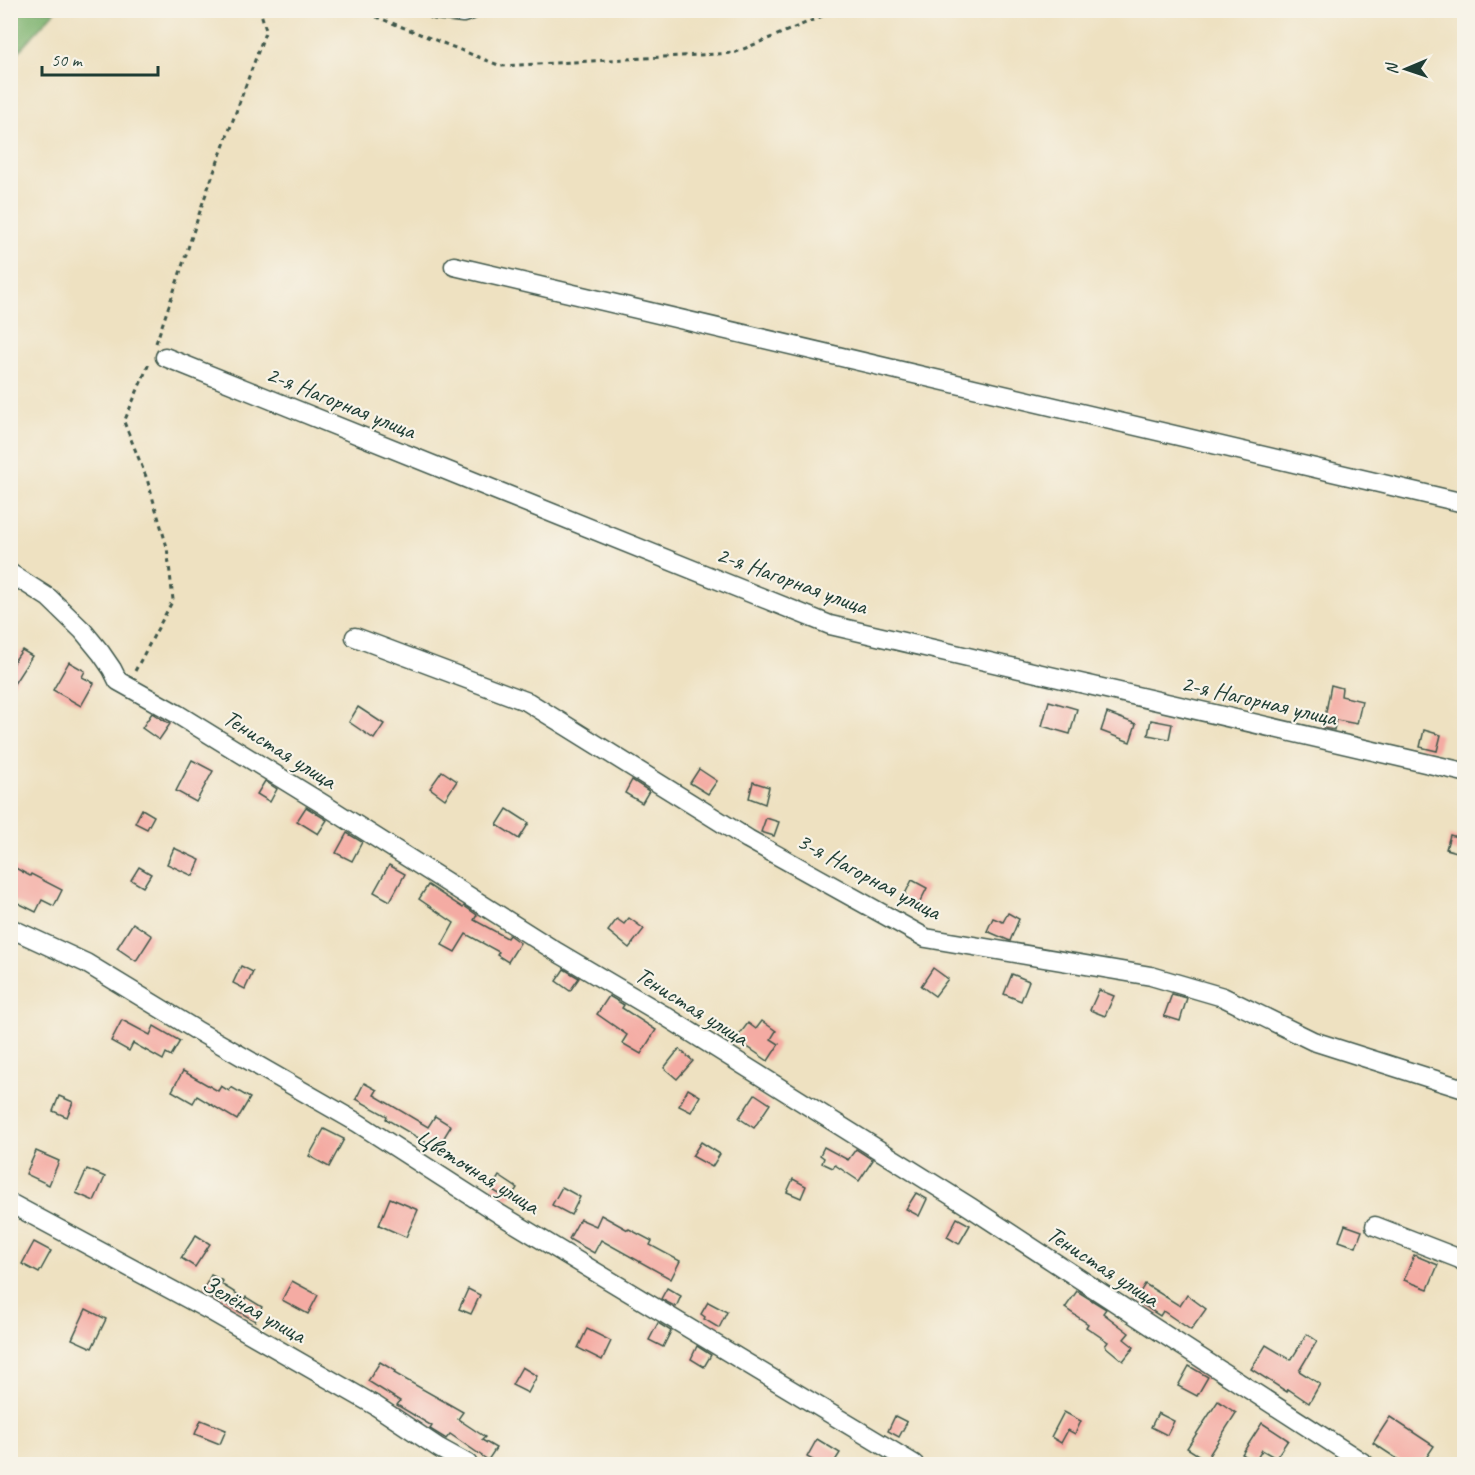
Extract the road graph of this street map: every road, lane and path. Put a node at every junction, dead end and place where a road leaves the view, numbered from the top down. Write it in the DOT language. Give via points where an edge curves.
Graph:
graph roads {
  1 [pos="260,10"];
  2 [pos="359,10"];
  3 [pos="435,10"];
  4 [pos="472,10"];
  5 [pos="837,10"];
  6 [pos="454,266"];
  7 [pos="158,352"];
  8 [pos="1464,503"];
  9 [pos="10,573"];
  10 [pos="355,637"];
  11 [pos="127,686"];
  12 [pos="1464,772"];
  13 [pos="10,928"];
  14 [pos="1464,1089"];
  15 [pos="10,1203"];
  16 [pos="1375,1226"];
  17 [pos="1464,1262"];
  18 [pos="468,1464"];
  19 [pos="914,1464"];
  20 [pos="1365,1464"];
  1 -- 7 [label="path" via="266,30 203,202"];
  2 -- 5 [label="path" via="501,66 734,53"];
  3 -- 4 [label="street"];
  6 -- 8 [label="street"];
  7 -- 11 [label="path" via="124,422 147,478 167,547 173,600"];
  7 -- 12 [label="street, 2-я Нагорная улица" via="830,625"];
  9 -- 11 [label="street, Тенистая улица" via="49,598 89,639 118,681"];
  10 -- 14 [label="street, 3-я Нагорная улица" via="528,702 748,839 926,938 1151,976 1223,997 1313,1041"];
  11 -- 20 [label="street, Тенистая улица" via="662,1014"];
  13 -- 19 [label="street, Цветочная улица" via="86,963 358,1123 501,1215"];
  15 -- 18 [label="street, Зелёная улица" via="209,1310"];
  16 -- 17 [label="street"];
}
